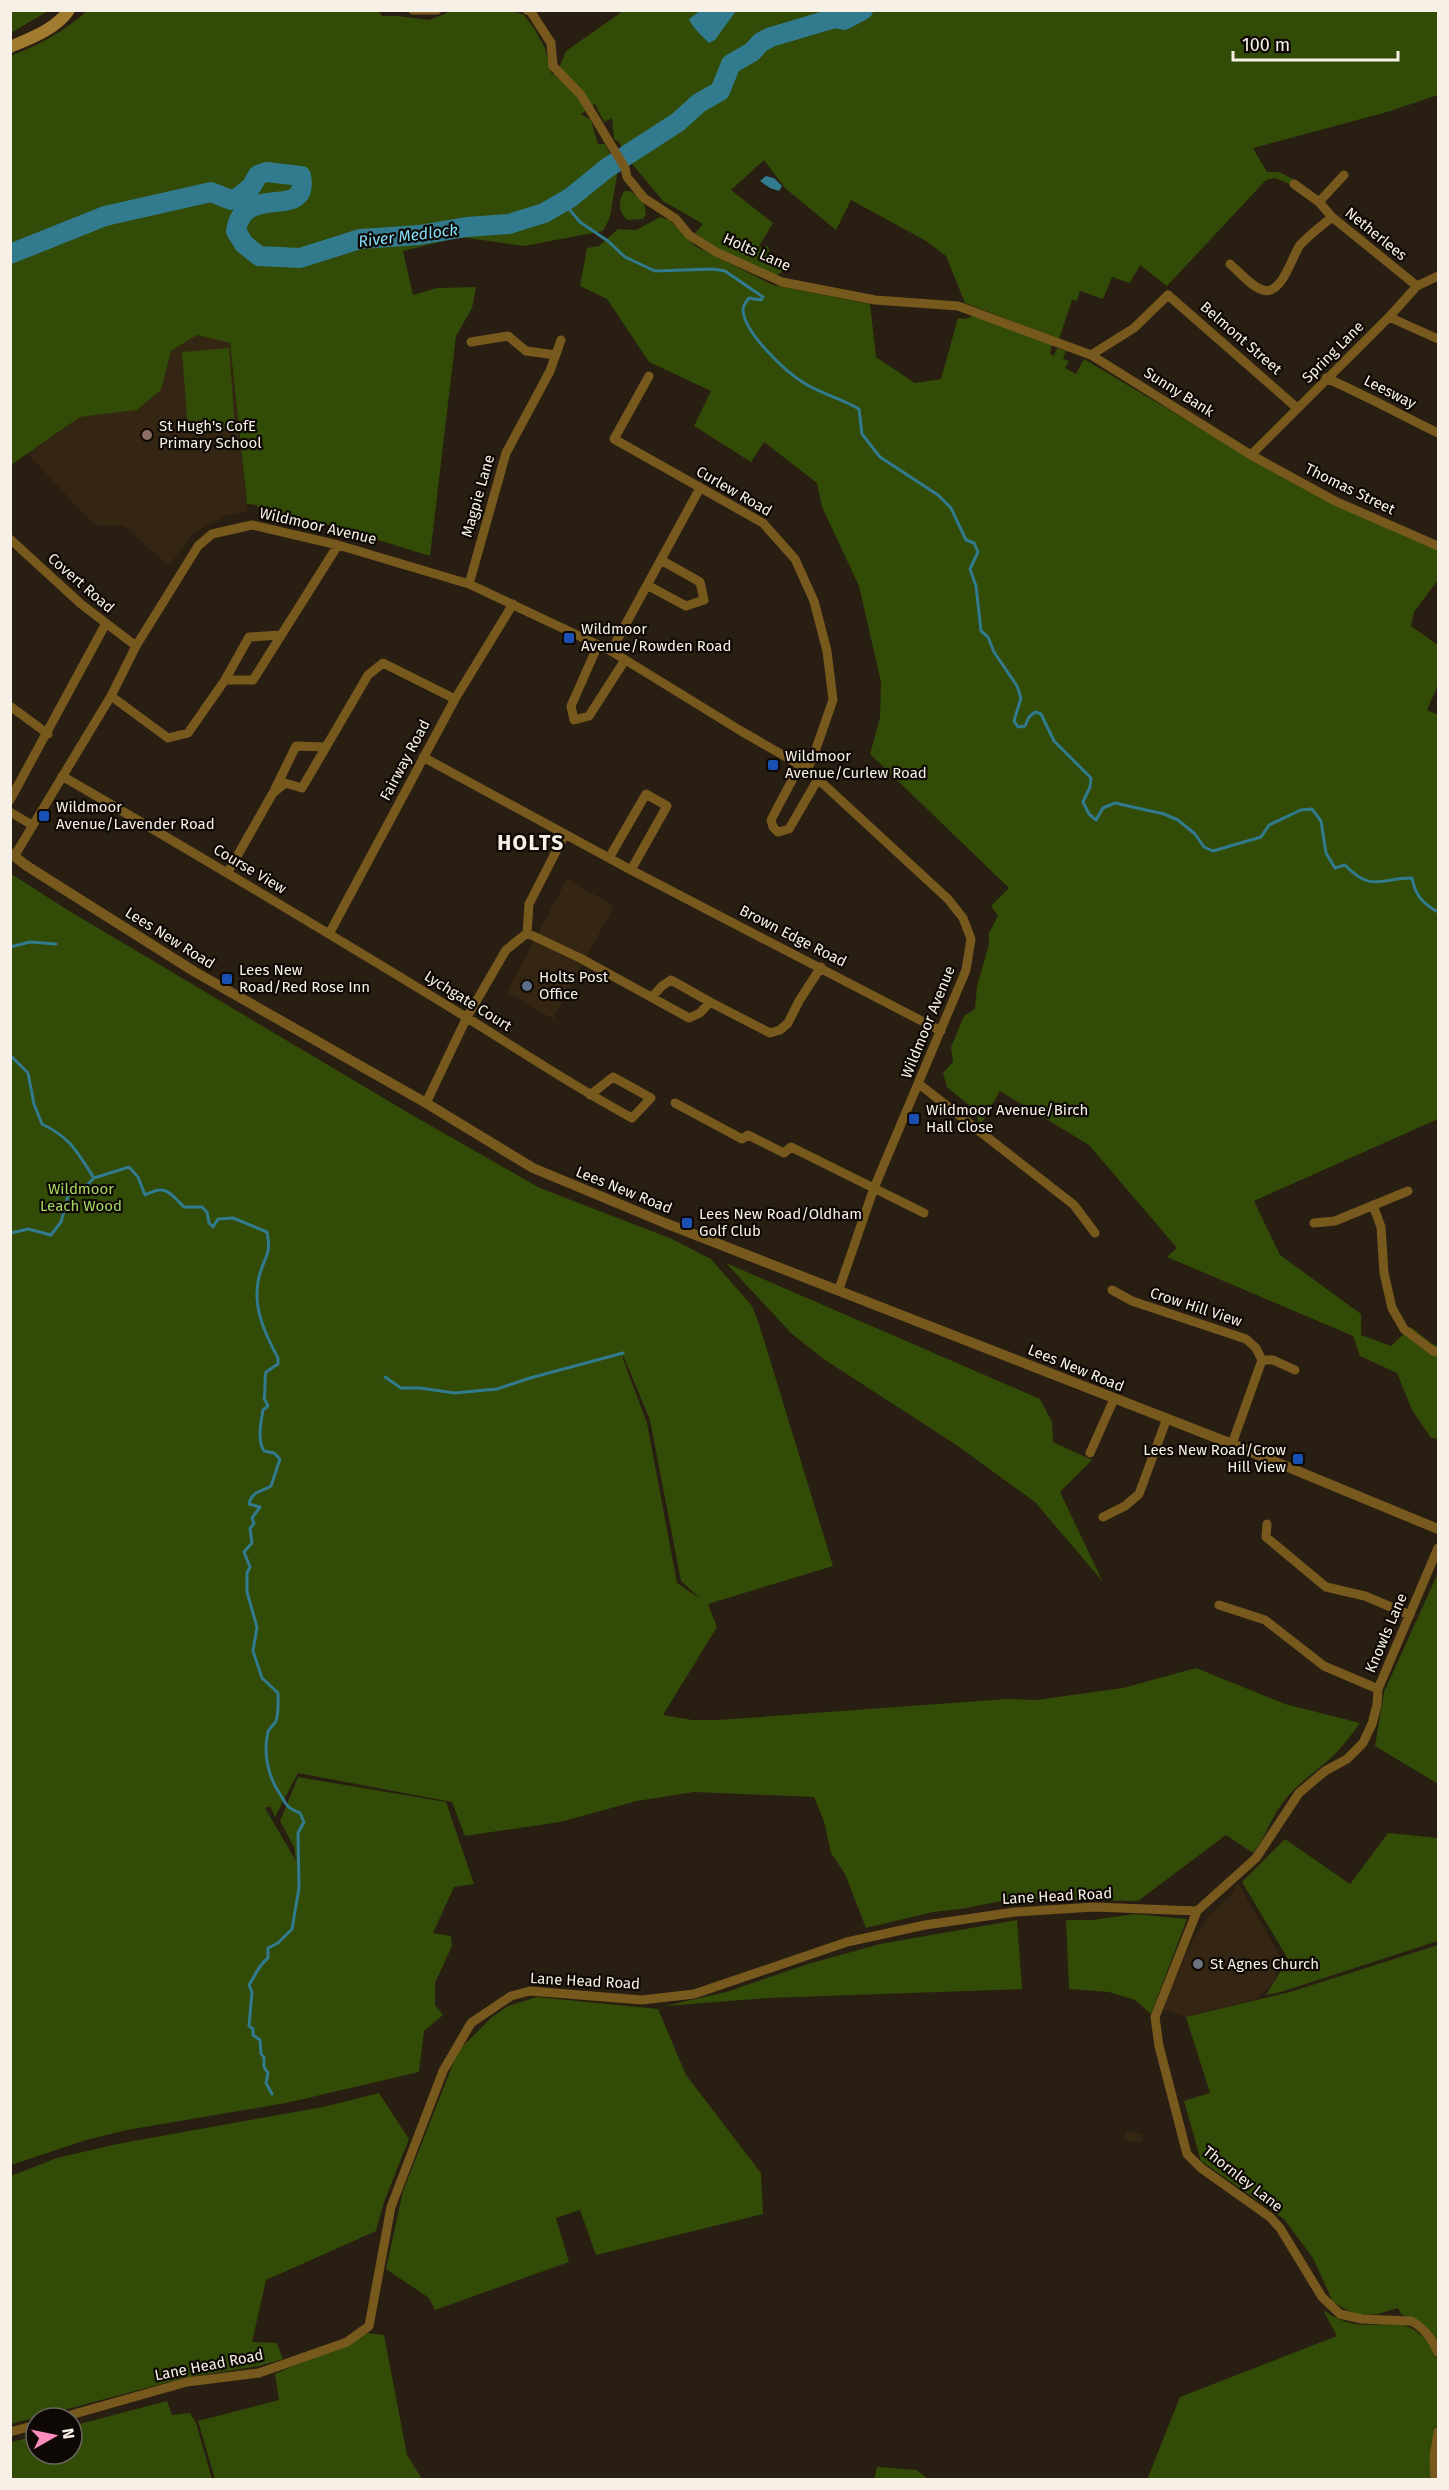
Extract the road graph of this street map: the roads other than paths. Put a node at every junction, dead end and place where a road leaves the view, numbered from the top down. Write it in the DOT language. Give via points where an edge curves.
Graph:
graph roads {
  1 [pos="69,10"];
  2 [pos="413,10"];
  3 [pos="437,10"];
  4 [pos="530,11"];
  5 [pos="10,47"];
  6 [pos="1344,175"];
  7 [pos="1294,183"];
  8 [pos="1319,201"];
  9 [pos="1332,217"];
  10 [pos="1230,264"];
  11 [pos="1438,276"];
  12 [pos="1417,286"];
  13 [pos="1389,317"];
  14 [pos="1438,339"];
  15 [pos="561,340"];
  16 [pos="471,342"];
  17 [pos="1091,355"];
  18 [pos="556,356"];
  19 [pos="649,376"];
  20 [pos="1326,378"];
  21 [pos="1297,408"];
  22 [pos="1438,433"];
  23 [pos="1251,455"];
  24 [pos="700,488"];
  25 [pos="10,539"];
  26 [pos="338,545"];
  27 [pos="1438,546"];
  28 [pos="661,560"];
  29 [pos="469,584"];
  30 [pos="647,585"];
  31 [pos="513,604"];
  32 [pos="105,625"];
  33 [pos="280,635"];
  34 [pos="598,645"];
  35 [pos="136,646"];
  36 [pos="611,651"];
  37 [pos="625,660"];
  38 [pos="225,680"];
  39 [pos="111,696"];
  40 [pos="454,699"];
  41 [pos="10,706"];
  42 [pos="48,734"];
  43 [pos="326,747"];
  44 [pos="423,757"];
  45 [pos="803,767"];
  46 [pos="62,776"];
  47 [pos="818,779"];
  48 [pos="273,794"];
  49 [pos="10,800"];
  50 [pos="10,812"];
  51 [pos="32,825"];
  52 [pos="565,834"];
  53 [pos="13,854"];
  54 [pos="609,858"];
  55 [pos="632,870"];
  56 [pos="228,872"];
  57 [pos="527,933"];
  58 [pos="329,934"];
  59 [pos="821,967"];
  60 [pos="652,997"];
  61 [pos="710,1002"];
  62 [pos="467,1017"];
  63 [pos="941,1031"];
  64 [pos="919,1084"];
  65 [pos="590,1095"];
  66 [pos="426,1103"];
  67 [pos="675,1103"];
  68 [pos="874,1188"];
  69 [pos="1408,1191"];
  70 [pos="1373,1205"];
  71 [pos="924,1213"];
  72 [pos="1314,1223"];
  73 [pos="1095,1233"];
  74 [pos="839,1289"];
  75 [pos="1112,1290"];
  76 [pos="1438,1352"];
  77 [pos="1262,1360"];
  78 [pos="1295,1370"];
  79 [pos="1114,1399"];
  80 [pos="1167,1418"];
  81 [pos="1232,1444"];
  82 [pos="1090,1453"];
  83 [pos="1103,1517"];
  84 [pos="1267,1524"];
  85 [pos="1438,1529"];
  86 [pos="1438,1548"];
  87 [pos="1219,1605"];
  88 [pos="1410,1615"];
  89 [pos="1378,1689"];
  90 [pos="1197,1911"];
  91 [pos="1438,2352"];
  92 [pos="84,2411"];
  93 [pos="1438,2432"];
  94 [pos="1435,2480"];
  1 -- 5 [label="main road" via="64,18 38,35"];
  2 -- 3 [label="street"];
  4 -- 17 [label="street, Holts Lane" via="551,43 553,66 581,95 627,177 644,198 716,252 782,282 875,300 958,306"];
  6 -- 8 [label="street"];
  7 -- 8 [label="street, Netherlees"];
  8 -- 9 [label="street, Netherlees"];
  9 -- 10 [label="street" via="1298,248 1286,275 1269,291 1262,290"];
  9 -- 12 [label="street, Netherlees"];
  11 -- 12 [label="street, Spring Lane"];
  12 -- 13 [label="street, Spring Lane"];
  13 -- 14 [label="street"];
  13 -- 20 [label="street, Spring Lane"];
  15 -- 18 [label="street, Magpie Lane"];
  16 -- 18 [label="street" via="508,336 526,351"];
  17 -- 21 [label="street, Belmont Street" via="1134,328 1168,295"];
  17 -- 23 [label="street, Sunny Bank"];
  18 -- 29 [label="street, Magpie Lane" via="506,453"];
  19 -- 24 [label="street, Curlew Road" via="614,439"];
  20 -- 21 [label="street, Spring Lane"];
  20 -- 22 [label="street, Leesway"];
  21 -- 23 [label="street, Spring Lane"];
  23 -- 27 [label="street, Thomas Street" via="1335,501"];
  24 -- 28 [label="street"];
  24 -- 45 [label="street, Curlew Road" via="763,523 795,559 814,601 827,651 833,700 812,760"];
  25 -- 32 [label="street, Covert Road"];
  26 -- 29 [label="street, Wildmoor Avenue"];
  26 -- 33 [label="street"];
  26 -- 35 [label="street, Wildmoor Avenue" via="252,525 212,534 198,546"];
  28 -- 30 [label="street"];
  28 -- 30 [label="street" via="700,582 704,600 686,606"];
  29 -- 31 [label="street, Wildmoor Avenue"];
  30 -- 36 [label="street"];
  31 -- 34 [label="street, Wildmoor Avenue"];
  31 -- 40 [label="street, Fairway Road"];
  32 -- 35 [label="street, Covert Road"];
  32 -- 42 [label="street"];
  33 -- 38 [label="street" via="249,637"];
  33 -- 38 [label="street" via="253,680"];
  34 -- 36 [label="street, Wildmoor Avenue"];
  34 -- 37 [label="street" via="571,706 574,720 589,716"];
  35 -- 39 [label="street, Wildmoor Avenue"];
  36 -- 37 [label="street, Wildmoor Avenue"];
  37 -- 45 [label="street, Wildmoor Avenue"];
  38 -- 39 [label="street" via="188,733 168,738"];
  39 -- 46 [label="street, Wildmoor Avenue"];
  40 -- 43 [label="street" via="382,663 368,675"];
  40 -- 44 [label="street, Fairway Road"];
  41 -- 42 [label="street"];
  42 -- 49 [label="street"];
  43 -- 48 [label="street" via="302,788 285,783"];
  43 -- 48 [label="street" via="296,746"];
  44 -- 52 [label="street, Brown Edge Road"];
  44 -- 58 [label="street, Fairway Road"];
  45 -- 47 [label="street, Wildmoor Avenue"];
  45 -- 47 [label="street" via="771,820 778,832 789,829"];
  46 -- 51 [label="street, Wildmoor Avenue"];
  46 -- 56 [label="street, Course View"];
  47 -- 63 [label="street, Wildmoor Avenue" via="940,891 963,918 971,939 970,956"];
  48 -- 56 [label="street"];
  50 -- 51 [label="street"];
  51 -- 53 [label="street, Wildmoor Avenue"];
  52 -- 54 [label="street, Brown Edge Road"];
  52 -- 57 [label="street" via="529,904"];
  53 -- 66 [label="street, Lees New Road" via="195,972"];
  54 -- 55 [label="street, Brown Edge Road"];
  54 -- 55 [label="street" via="646,794 667,806"];
  55 -- 59 [label="street, Brown Edge Road"];
  56 -- 58 [label="street, Course View"];
  57 -- 60 [label="street"];
  57 -- 62 [label="street" via="506,950"];
  58 -- 62 [label="street, Lychgate Court"];
  59 -- 61 [label="street" via="788,1023 770,1034"];
  59 -- 63 [label="street, Brown Edge Road"];
  60 -- 61 [label="street" via="689,1018"];
  60 -- 61 [label="street" via="671,980"];
  62 -- 65 [label="street, Lychgate Court"];
  62 -- 66 [label="street"];
  63 -- 64 [label="street, Wildmoor Avenue"];
  64 -- 68 [label="street, Wildmoor Avenue"];
  64 -- 73 [label="street" via="1074,1205"];
  65 -- 65 [label="street, Lychgate Court" via="613,1077 651,1098 632,1118"];
  66 -- 74 [label="street, Lees New Road" via="533,1168"];
  67 -- 68 [label="street" via="742,1139 748,1135 784,1153 791,1147"];
  68 -- 71 [label="street"];
  68 -- 74 [label="street, Wildmoor Avenue"];
  69 -- 70 [label="street"];
  70 -- 72 [label="street" via="1335,1221"];
  70 -- 76 [label="street" via="1381,1227 1384,1273 1392,1308 1404,1329"];
  74 -- 79 [label="street, Lees New Road"];
  75 -- 77 [label="street, Crow Hill View" via="1132,1301 1246,1339"];
  77 -- 78 [label="street" via="1273,1360"];
  77 -- 81 [label="street"];
  79 -- 80 [label="street, Lees New Road"];
  79 -- 82 [label="street"];
  80 -- 81 [label="street, Lees New Road"];
  80 -- 83 [label="street" via="1139,1494"];
  81 -- 85 [label="street, Lees New Road"];
  84 -- 88 [label="street" via="1266,1537 1326,1587 1365,1596"];
  86 -- 88 [label="street, Knowls Lane"];
  87 -- 89 [label="street" via="1265,1620 1324,1666"];
  88 -- 89 [label="street, Knowls Lane"];
  89 -- 90 [label="street, Knowls Lane" via="1372,1724 1363,1743 1299,1793 1256,1858"];
  90 -- 91 [label="street, Thornley Lane" via="1155,2017 1187,2154 1270,2217 1322,2297 1340,2314 1411,2321 1428,2335"];
  90 -- 92 [label="street, Lane Head Road" via="1094,1907 1015,1911 847,1942 694,1994 642,2000 530,1991 511,1996 471,2023 443,2071 391,2207 369,2326 346,2342 259,2373 187,2382"];
  93 -- 94 [label="street"];
}
